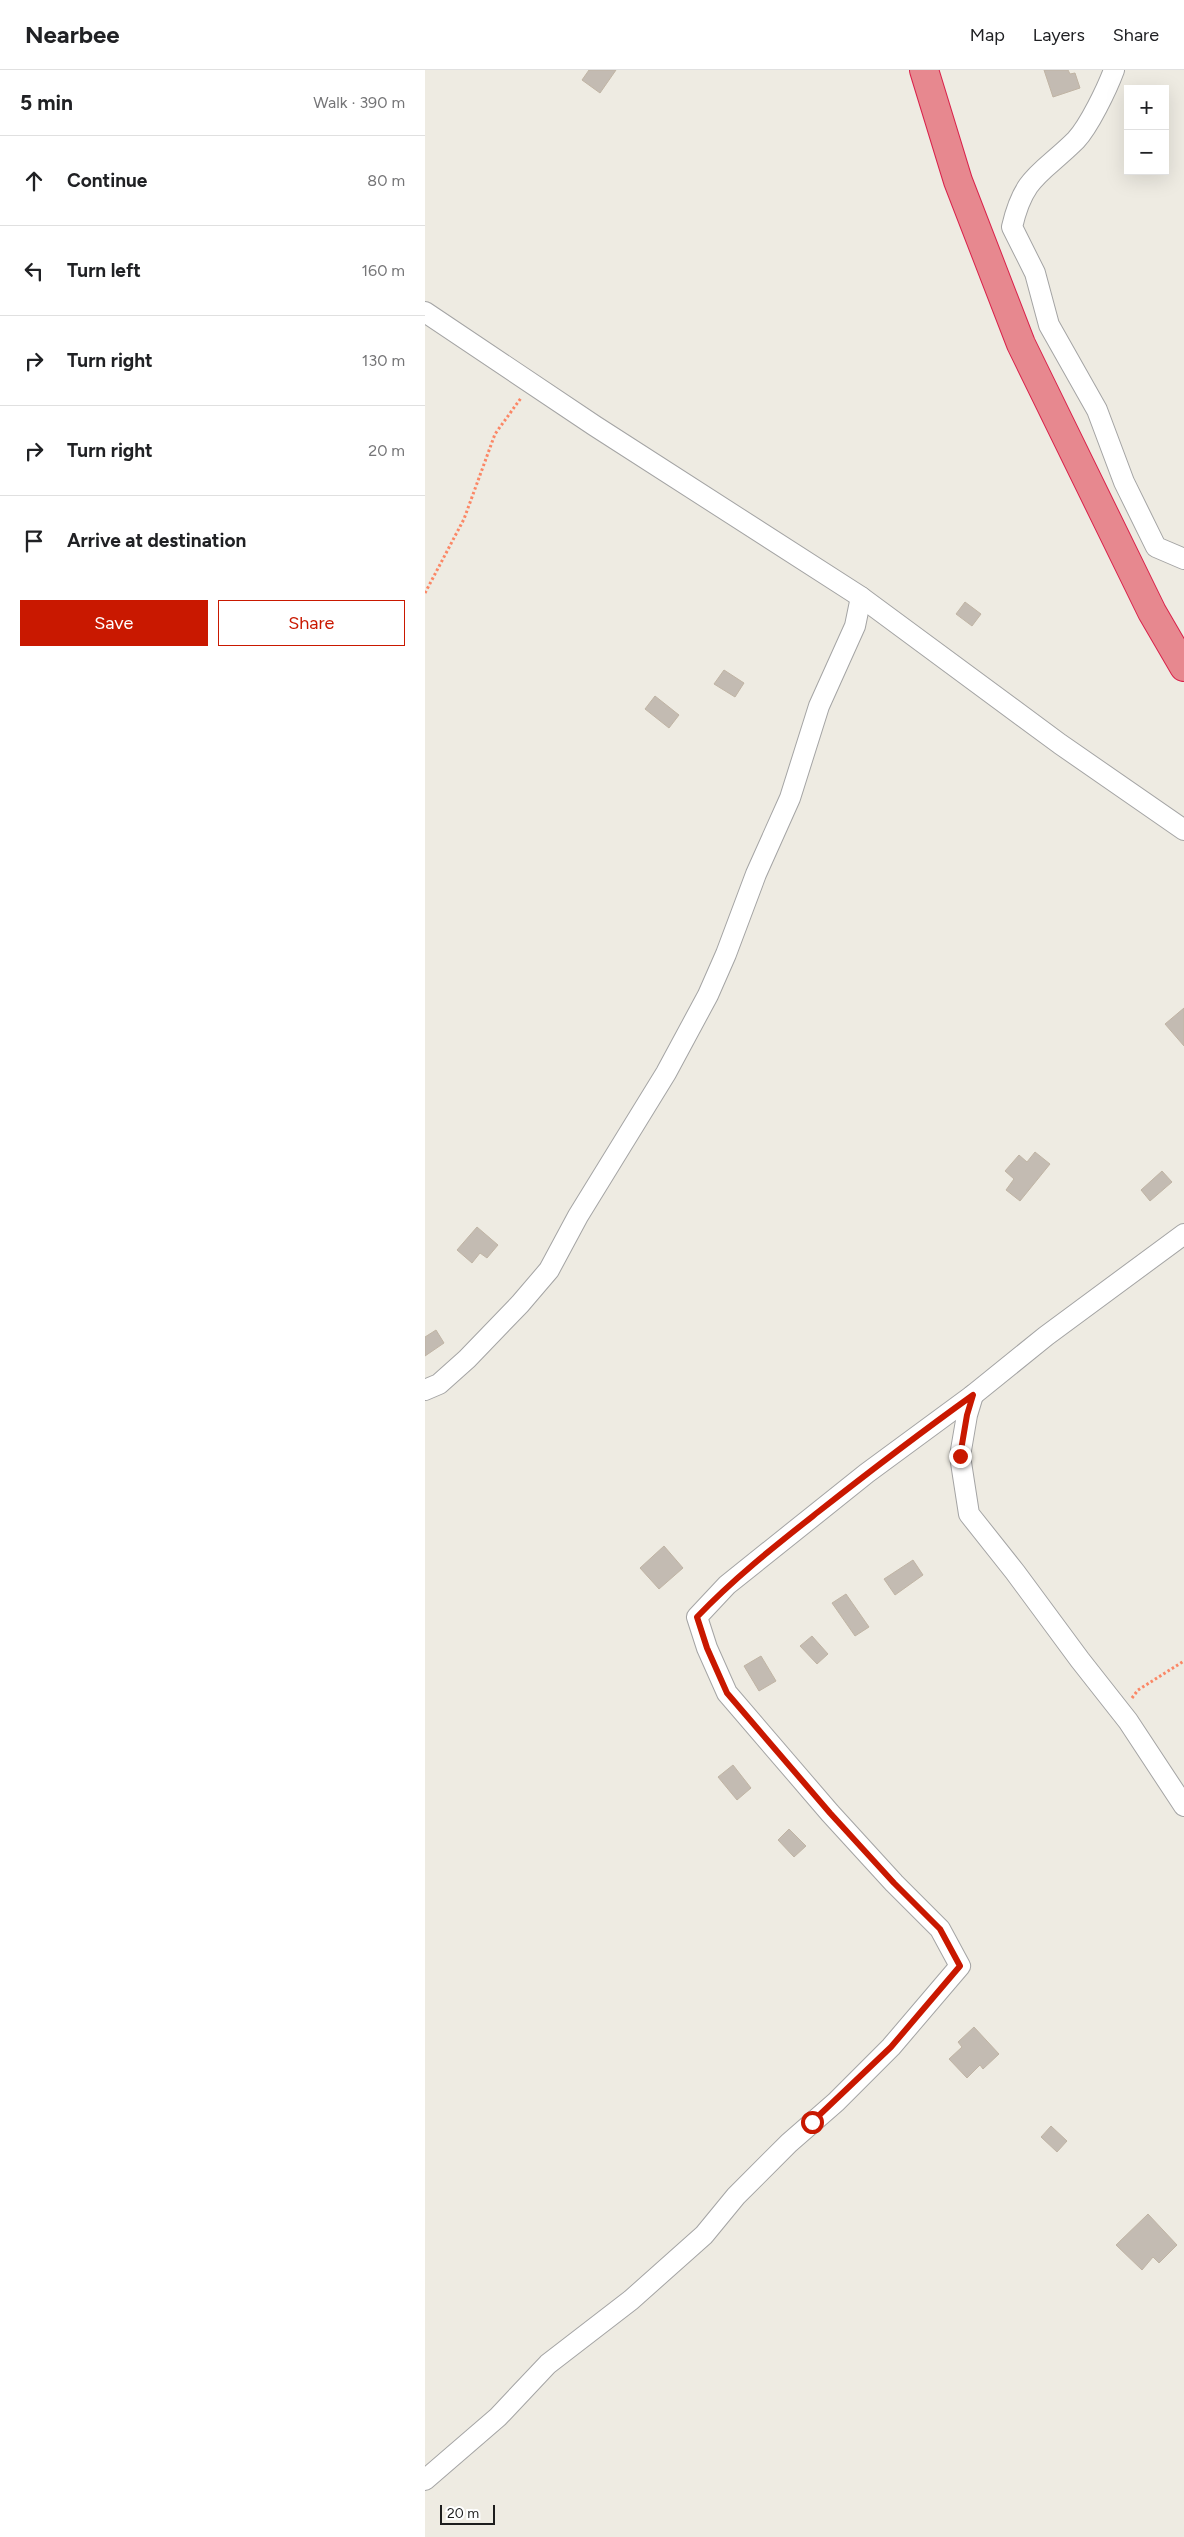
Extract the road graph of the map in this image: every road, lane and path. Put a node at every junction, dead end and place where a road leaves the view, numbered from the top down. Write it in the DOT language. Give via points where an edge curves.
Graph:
graph roads {
  1 [pos="924,70"];
  2 [pos="1114,70"];
  3 [pos="425,312"];
  4 [pos="531,383"];
  5 [pos="1184,559"];
  6 [pos="425,593"];
  7 [pos="861,597"];
  8 [pos="1184,667"];
  9 [pos="1184,830"];
  10 [pos="1184,1234"];
  11 [pos="425,1390"];
  12 [pos="973,1395"];
  13 [pos="1184,1661"];
  14 [pos="1122,1714"];
  15 [pos="1184,1806"];
  16 [pos="425,2480"];
  1 -- 8 [label="highway" via="958,180 1021,344 1152,612"];
  2 -- 5 [label="street" via="1077,139 1033,177 1017,204 1012,227 1035,273 1049,325 1097,410 1124,482 1156,547"];
  3 -- 4 [label="street"];
  4 -- 6 [label="path" via="495,434 464,519"];
  4 -- 7 [label="street"];
  7 -- 9 [label="street" via="1060,744"];
  7 -- 11 [label="street" via="855,626 819,706 790,798 756,874 709,995 549,1270 467,1359 439,1384"];
  10 -- 12 [label="street" via="1046,1336"];
  12 -- 14 [label="street" via="960,1456 969,1514"];
  12 -- 16 [label="street" via="900,1447 770,1550 727,1585 697,1617 727,1693 830,1813 940,1929 960,1966 891,2047 736,2196 704,2235 631,2300 548,2364 498,2417"];
  13 -- 14 [label="path" via="1138,1690"];
  14 -- 15 [label="street"];
}
